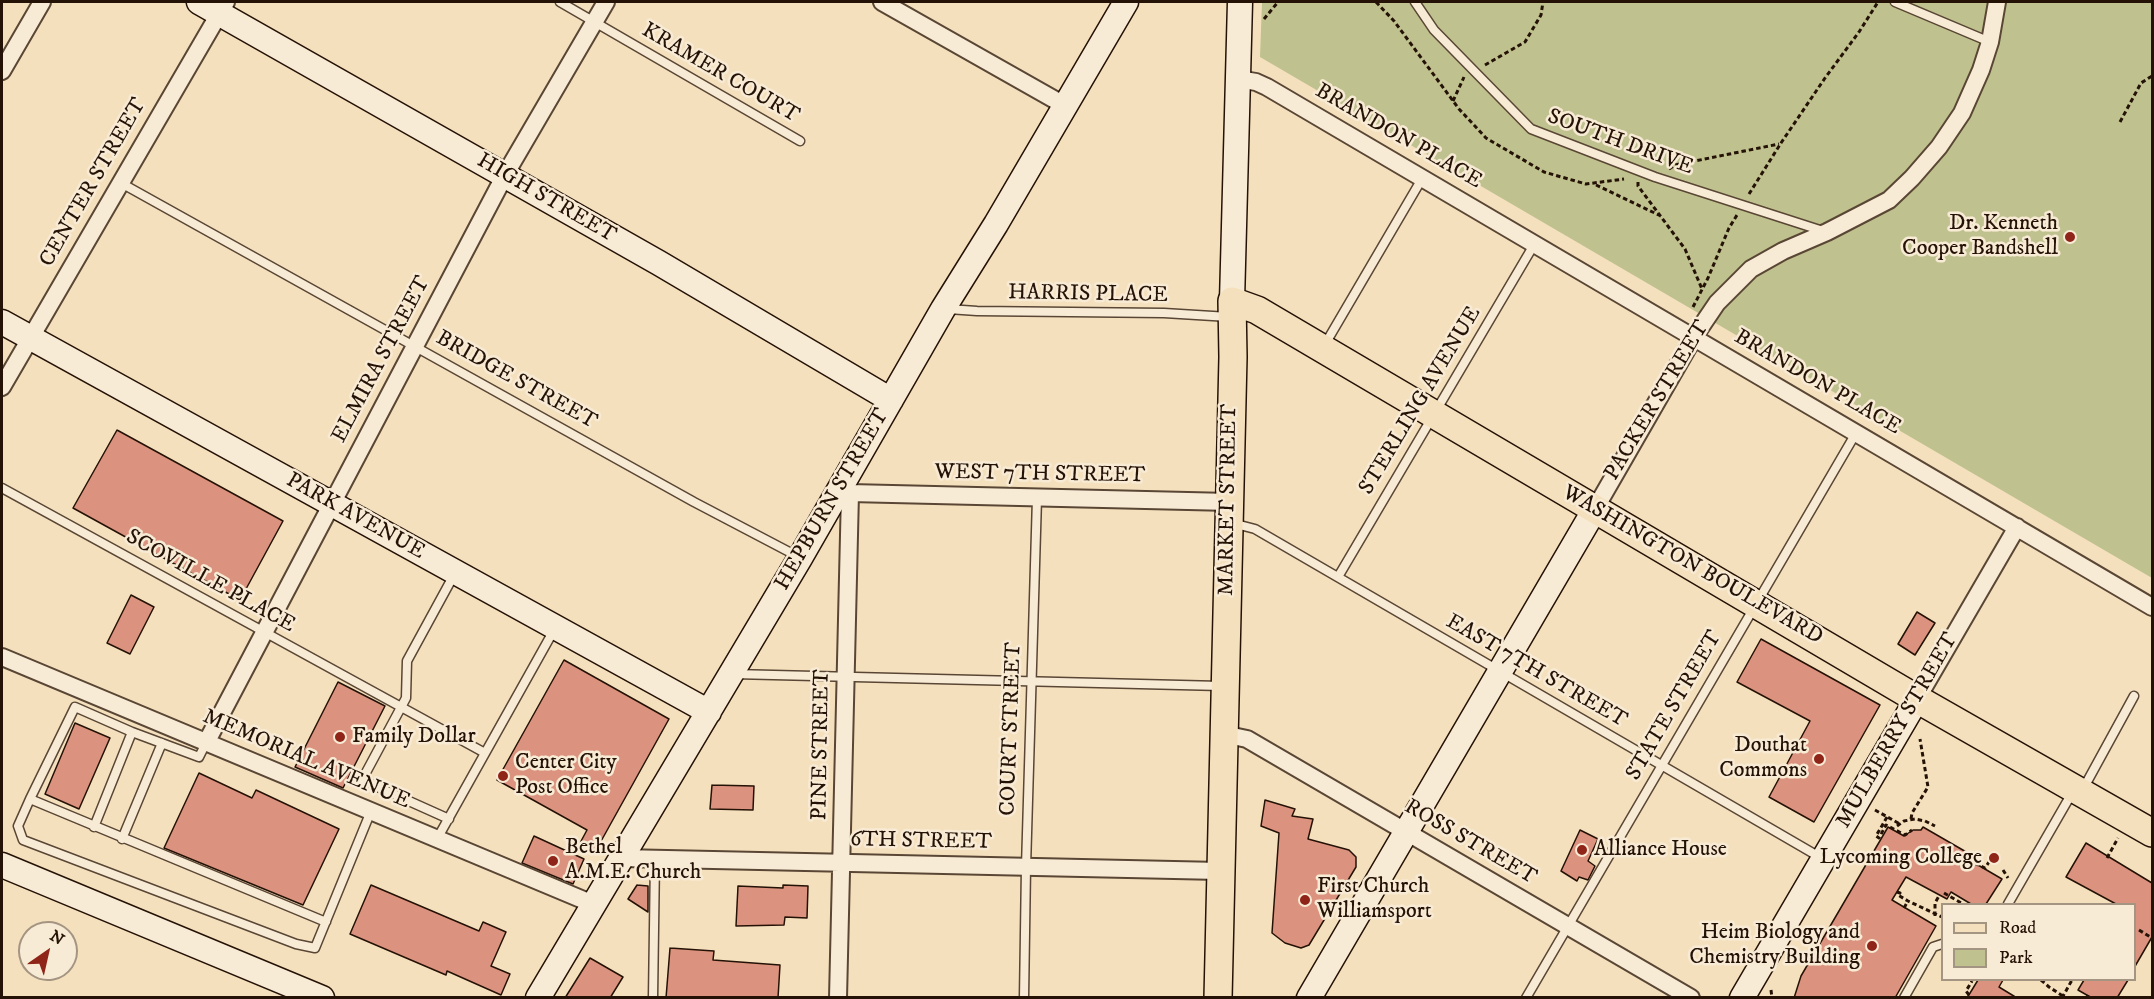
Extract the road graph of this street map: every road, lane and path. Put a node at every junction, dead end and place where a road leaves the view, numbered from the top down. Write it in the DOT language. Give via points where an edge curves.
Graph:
graph roads {
  1 [pos="42,2"];
  2 [pos="560,2"];
  3 [pos="606,2"];
  4 [pos="882,2"];
  5 [pos="1126,2"];
  6 [pos="1240,2"];
  7 [pos="1278,2"];
  8 [pos="1376,2"];
  9 [pos="1415,2"];
  10 [pos="1543,2"];
  11 [pos="1878,2"];
  12 [pos="1895,2"];
  13 [pos="1996,2"];
  14 [pos="215,5"];
  15 [pos="1264,19"];
  16 [pos="594,21"];
  17 [pos="1990,42"];
  18 [pos="2,71"];
  19 [pos="1474,71"];
  20 [pos="2152,76"];
  21 [pos="1238,80"];
  22 [pos="1453,101"];
  23 [pos="1064,105"];
  24 [pos="2120,122"];
  25 [pos="800,141"];
  26 [pos="1780,143"];
  27 [pos="1639,171"];
  28 [pos="505,175"];
  29 [pos="1423,177"];
  30 [pos="1654,177"];
  31 [pos="121,183"];
  32 [pos="1595,184"];
  33 [pos="1743,205"];
  34 [pos="1662,216"];
  35 [pos="1827,232"];
  36 [pos="1535,243"];
  37 [pos="1702,290"];
  38 [pos="944,309"];
  39 [pos="1232,309"];
  40 [pos="1691,310"];
  41 [pos="2,322"];
  42 [pos="30,338"];
  43 [pos="1694,338"];
  44 [pos="415,346"];
  45 [pos="1322,349"];
  46 [pos="2,387"];
  47 [pos="891,400"];
  48 [pos="1435,415"];
  49 [pos="1856,433"];
  50 [pos="2,488"];
  51 [pos="845,490"];
  52 [pos="1037,498"];
  53 [pos="332,504"];
  54 [pos="1594,509"];
  55 [pos="1229,512"];
  56 [pos="2017,527"];
  57 [pos="800,558"];
  58 [pos="455,572"];
  59 [pos="1338,577"];
  60 [pos="1756,603"];
  61 [pos="2152,607"];
  62 [pos="555,627"];
  63 [pos="264,632"];
  64 [pos="2,657"];
  65 [pos="1499,671"];
  66 [pos="731,674"];
  67 [pos="846,677"];
  68 [pos="1031,681"];
  69 [pos="1225,686"];
  70 [pos="2134,696"];
  71 [pos="1917,699"];
  72 [pos="401,707"];
  73 [pos="709,712"];
  74 [pos="132,732"];
  75 [pos="1223,734"];
  76 [pos="1920,739"];
  77 [pos="162,743"];
  78 [pos="206,743"];
  79 [pos="485,753"];
  80 [pos="1662,766"];
  81 [pos="2078,789"];
  82 [pos="30,799"];
  83 [pos="1872,808"];
  84 [pos="370,811"];
  85 [pos="1887,817"];
  86 [pos="449,819"];
  87 [pos="1910,820"];
  88 [pos="1935,826"];
  89 [pos="94,827"];
  90 [pos="1406,832"];
  91 [pos="2152,832"];
  92 [pos="2119,836"];
  93 [pos="123,839"];
  94 [pos="437,839"];
  95 [pos="621,858"];
  96 [pos="2107,858"];
  97 [pos="655,859"];
  98 [pos="1823,859"];
  99 [pos="1968,860"];
  100 [pos="1989,862"];
  101 [pos="841,863"];
  102 [pos="2,865"];
  103 [pos="1026,867"];
  104 [pos="1220,871"];
  105 [pos="1897,892"];
  106 [pos="1944,893"];
  107 [pos="1939,896"];
  108 [pos="1908,901"];
  109 [pos="1961,903"];
  110 [pos="2009,903"];
  111 [pos="593,904"];
  112 [pos="1904,908"];
  113 [pos="1935,915"];
  114 [pos="1941,917"];
  115 [pos="326,922"];
  116 [pos="1567,926"];
  117 [pos="2139,930"];
  118 [pos="2152,939"];
  119 [pos="1941,944"];
  120 [pos="1972,981"];
  121 [pos="2042,981"];
  122 [pos="2071,981"];
  123 [pos="1769,986"];
  124 [pos="1969,995"];
  125 [pos="2063,997"];
  126 [pos="322,998"];
  127 [pos="538,998"];
  128 [pos="653,998"];
  129 [pos="838,998"];
  130 [pos="1024,998"];
  131 [pos="1218,998"];
  132 [pos="1308,998"];
  133 [pos="1526,998"];
  134 [pos="1691,998"];
  135 [pos="1742,998"];
  136 [pos="1773,998"];
  137 [pos="1904,998"];
  1 -- 18 [label="street"];
  2 -- 16 [label="lane, KRAMER COURT"];
  3 -- 16 [label="street, ELMIRA STREET"];
  4 -- 23 [label="street"];
  5 -- 23 [label="main road, HEPBURN STREET"];
  6 -- 21 [label="main road, MARKET STREET"];
  7 -- 15 [label="path"];
  8 -- 22 [label="path"];
  9 -- 19 [label="lane, SOUTH DRIVE" via="1434,30"];
  10 -- 19 [label="path" via="1541,15 1525,42"];
  11 -- 26 [label="path"];
  12 -- 17 [label="lane"];
  13 -- 17 [label="street, PACKER STREET"];
  14 -- 28 [label="main road, HIGH STREET"];
  14 -- 31 [label="street, CENTER STREET"];
  16 -- 25 [label="lane, KRAMER COURT"];
  16 -- 28 [label="street, ELMIRA STREET"];
  17 -- 35 [label="street, PACKER STREET" via="1962,113 1939,147 1888,200"];
  19 -- 22 [label="path" via="1462,78"];
  19 -- 27 [label="lane, SOUTH DRIVE" via="1531,129"];
  20 -- 24 [label="path" via="2141,83"];
  21 -- 29 [label="street, BRANDON PLACE" via="1267,87"];
  21 -- 39 [label="main road, MARKET STREET"];
  22 -- 32 [label="path" via="1486,138 1544,172"];
  23 -- 38 [label="main road, HEPBURN STREET"];
  26 -- 30 [label="path" via="1675,165"];
  26 -- 33 [label="path"];
  27 -- 30 [label="lane, SOUTH DRIVE"];
  27 -- 32 [label="path"];
  27 -- 34 [label="path" via="1638,186"];
  28 -- 44 [label="street, ELMIRA STREET"];
  28 -- 47 [label="main road, HIGH STREET"];
  29 -- 36 [label="street, BRANDON PLACE"];
  29 -- 45 [label="lane"];
  30 -- 33 [label="lane, SOUTH DRIVE"];
  31 -- 42 [label="street, CENTER STREET"];
  31 -- 44 [label="lane, BRIDGE STREET"];
  32 -- 34 [label="path"];
  33 -- 35 [label="lane, SOUTH DRIVE"];
  33 -- 37 [label="path"];
  34 -- 37 [label="path" via="1684,249"];
  35 -- 43 [label="street, PACKER STREET" via="1751,269 1717,303"];
  36 -- 43 [label="street, BRANDON PLACE"];
  36 -- 48 [label="lane, STERLING AVENUE"];
  37 -- 40 [label="path"];
  38 -- 39 [label="lane, HARRIS PLACE" via="1164,313"];
  38 -- 47 [label="main road, HEPBURN STREET"];
  39 -- 45 [label="main road, WASHINGTON BOULEVARD" via="1257,310"];
  39 -- 55 [label="main road, MARKET STREET"];
  41 -- 42 [label="main road, PARK AVENUE"];
  42 -- 46 [label="street, CENTER STREET"];
  42 -- 53 [label="main road, PARK AVENUE"];
  43 -- 49 [label="street, BRANDON PLACE"];
  43 -- 54 [label="street, PACKER STREET"];
  44 -- 53 [label="street, ELMIRA STREET"];
  44 -- 57 [label="lane, BRIDGE STREET"];
  45 -- 48 [label="main road, WASHINGTON BOULEVARD"];
  47 -- 51 [label="main road, HEPBURN STREET"];
  48 -- 54 [label="main road, WASHINGTON BOULEVARD"];
  48 -- 59 [label="lane, STERLING AVENUE"];
  49 -- 56 [label="street, BRANDON PLACE"];
  49 -- 60 [label="lane, STATE STREET"];
  50 -- 63 [label="lane, SCOVILLE PLACE"];
  51 -- 52 [label="street, WEST 7TH STREET"];
  51 -- 57 [label="main road, HEPBURN STREET"];
  51 -- 67 [label="street, PINE STREET"];
  52 -- 55 [label="street, WEST 7TH STREET"];
  52 -- 68 [label="lane, COURT STREET"];
  53 -- 58 [label="main road, PARK AVENUE"];
  53 -- 63 [label="street, ELMIRA STREET"];
  54 -- 60 [label="main road, WASHINGTON BOULEVARD"];
  54 -- 65 [label="main road, PACKER STREET"];
  55 -- 59 [label="lane, EAST 7TH STREET" via="1241,524"];
  55 -- 69 [label="main road, MARKET STREET"];
  56 -- 61 [label="street, BRANDON PLACE"];
  56 -- 71 [label="street, MULBERRY STREET"];
  57 -- 66 [label="main road, HEPBURN STREET"];
  58 -- 62 [label="main road, PARK AVENUE"];
  58 -- 72 [label="lane" via="407,661 406,698"];
  59 -- 65 [label="lane, EAST 7TH STREET"];
  60 -- 71 [label="main road, WASHINGTON BOULEVARD"];
  60 -- 80 [label="lane, STATE STREET"];
  62 -- 73 [label="main road, PARK AVENUE"];
  62 -- 79 [label="lane"];
  63 -- 72 [label="lane, SCOVILLE PLACE"];
  63 -- 78 [label="street, ELMIRA STREET"];
  64 -- 78 [label="street, MEMORIAL AVENUE"];
  65 -- 80 [label="lane, EAST 7TH STREET"];
  65 -- 90 [label="main road, PACKER STREET"];
  66 -- 67 [label="lane"];
  66 -- 73 [label="main road, HEPBURN STREET"];
  67 -- 68 [label="lane"];
  67 -- 101 [label="street, PINE STREET"];
  68 -- 69 [label="lane"];
  68 -- 103 [label="lane, COURT STREET"];
  69 -- 75 [label="main road, MARKET STREET"];
  70 -- 81 [label="lane"];
  71 -- 81 [label="main road, WASHINGTON BOULEVARD"];
  71 -- 98 [label="main road, MULBERRY STREET"];
  72 -- 79 [label="lane, SCOVILLE PLACE"];
  72 -- 86 [label="lane" via="362,780"];
  73 -- 95 [label="main road, HEPBURN STREET"];
  74 -- 77 [label="lane"];
  74 -- 82 [label="lane" via="75,707"];
  74 -- 89 [label="lane"];
  75 -- 90 [label="street, ROSS STREET" via="1247,740"];
  75 -- 104 [label="main road, MARKET STREET"];
  76 -- 87 [label="path" via="1928,787"];
  77 -- 78 [label="lane" via="199,757"];
  77 -- 93 [label="lane"];
  78 -- 84 [label="street, MEMORIAL AVENUE"];
  79 -- 86 [label="lane"];
  80 -- 98 [label="lane, EAST 7TH STREET"];
  80 -- 116 [label="lane, STATE STREET"];
  81 -- 91 [label="main road, WASHINGTON BOULEVARD"];
  81 -- 110 [label="lane"];
  82 -- 89 [label="lane"];
  82 -- 115 [label="lane" via="18,826 23,840 296,944 315,948"];
  83 -- 85 [label="path"];
  84 -- 94 [label="street, MEMORIAL AVENUE"];
  84 -- 115 [label="lane"];
  85 -- 87 [label="path" via="1898,825"];
  85 -- 87 [label="path" via="1876,836 1879,838 1886,825 1905,835 1912,830"];
  86 -- 94 [label="lane"];
  87 -- 88 [label="path"];
  89 -- 93 [label="lane"];
  90 -- 116 [label="street, ROSS STREET"];
  90 -- 132 [label="main road, PACKER STREET"];
  92 -- 96 [label="path"];
  93 -- 115 [label="lane"];
  94 -- 111 [label="street, MEMORIAL AVENUE"];
  95 -- 97 [label="street, 6TH STREET"];
  95 -- 111 [label="main road, HEPBURN STREET"];
  97 -- 101 [label="street, 6TH STREET"];
  97 -- 128 [label="lane"];
  98 -- 135 [label="main road, MULBERRY STREET"];
  99 -- 100 [label="path" via="1985,868"];
  101 -- 103 [label="street, 6TH STREET"];
  101 -- 129 [label="street, PINE STREET"];
  102 -- 126 [label="main road"];
  103 -- 104 [label="street, 6TH STREET"];
  103 -- 130 [label="lane, COURT STREET"];
  104 -- 131 [label="main road, MARKET STREET"];
  105 -- 108 [label="path"];
  106 -- 109 [label="path"];
  107 -- 113 [label="path"];
  108 -- 112 [label="path"];
  108 -- 113 [label="path"];
  111 -- 127 [label="main road, HEPBURN STREET"];
  113 -- 114 [label="path"];
  116 -- 133 [label="lane, STATE STREET"];
  116 -- 134 [label="street, ROSS STREET"];
  117 -- 118 [label="path"];
  119 -- 137 [label="lane" via="1933,947"];
  120 -- 124 [label="path" via="1966,991"];
  121 -- 125 [label="path"];
  122 -- 125 [label="path"];
  123 -- 136 [label="path"];
}
